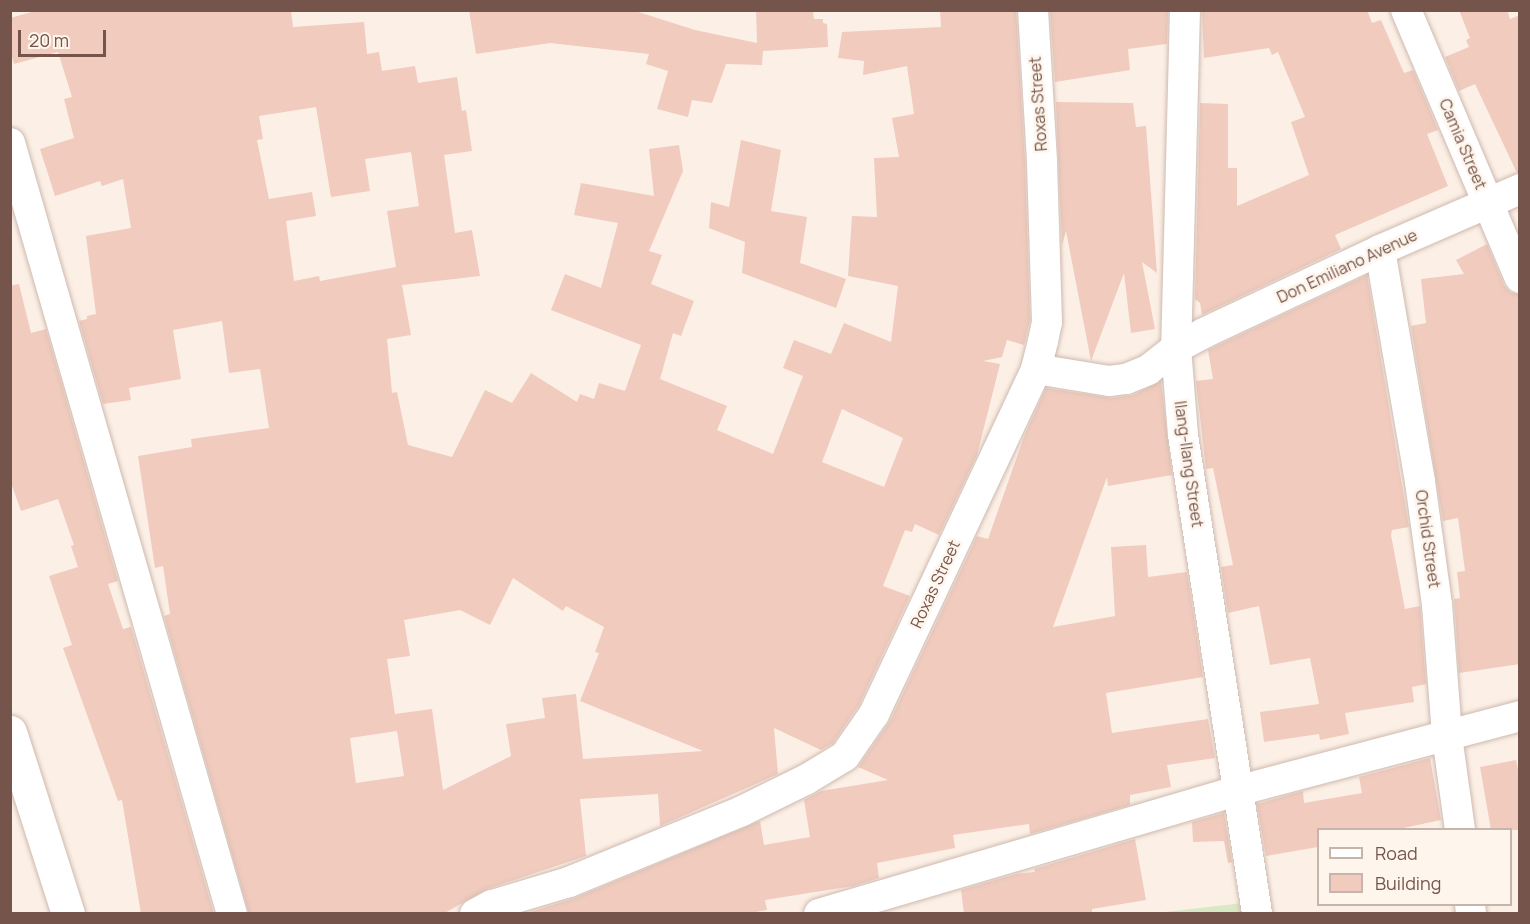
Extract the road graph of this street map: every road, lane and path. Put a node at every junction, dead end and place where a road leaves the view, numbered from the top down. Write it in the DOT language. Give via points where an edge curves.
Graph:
graph roads {
  1 [pos="1033,10"];
  2 [pos="1185,10"];
  3 [pos="1406,10"];
  4 [pos="10,143"];
  5 [pos="1520,189"];
  6 [pos="1488,202"];
  7 [pos="1380,250"];
  8 [pos="1520,278"];
  9 [pos="1176,348"];
  10 [pos="1036,369"];
  11 [pos="1520,716"];
  12 [pos="10,732"];
  13 [pos="1448,736"];
  14 [pos="1236,791"];
  15 [pos="1460,828"];
  16 [pos="68,914"];
  17 [pos="232,914"];
  18 [pos="475,914"];
  19 [pos="819,914"];
  20 [pos="1257,914"];
  1 -- 10 [label="street, Roxas Street" via="1047,322"];
  2 -- 9 [label="street, Ilang-Ilang Street"];
  3 -- 6 [label="street, Camia Street"];
  4 -- 17 [label="street"];
  5 -- 6 [label="street, Don Emiliano Avenue"];
  6 -- 7 [label="street, Don Emiliano Avenue"];
  6 -- 8 [label="street, Camia Street"];
  7 -- 9 [label="street, Don Emiliano Avenue"];
  7 -- 13 [label="street, Orchid Street" via="1420,482 1437,605"];
  9 -- 10 [label="street, Don Emiliano Avenue" via="1148,370 1126,379 1109,381"];
  9 -- 14 [label="street, Ilang-Ilang Street" via="1183,435"];
  10 -- 18 [label="street, Roxas Street" via="874,714 845,756 807,780 742,811 569,882 492,905"];
  11 -- 13 [label="street"];
  12 -- 16 [label="main road"];
  13 -- 14 [label="street"];
  13 -- 15 [label="street, Orchid Street"];
  14 -- 19 [label="street"];
  14 -- 20 [label="street, Ilang-Ilang Street"];
}
